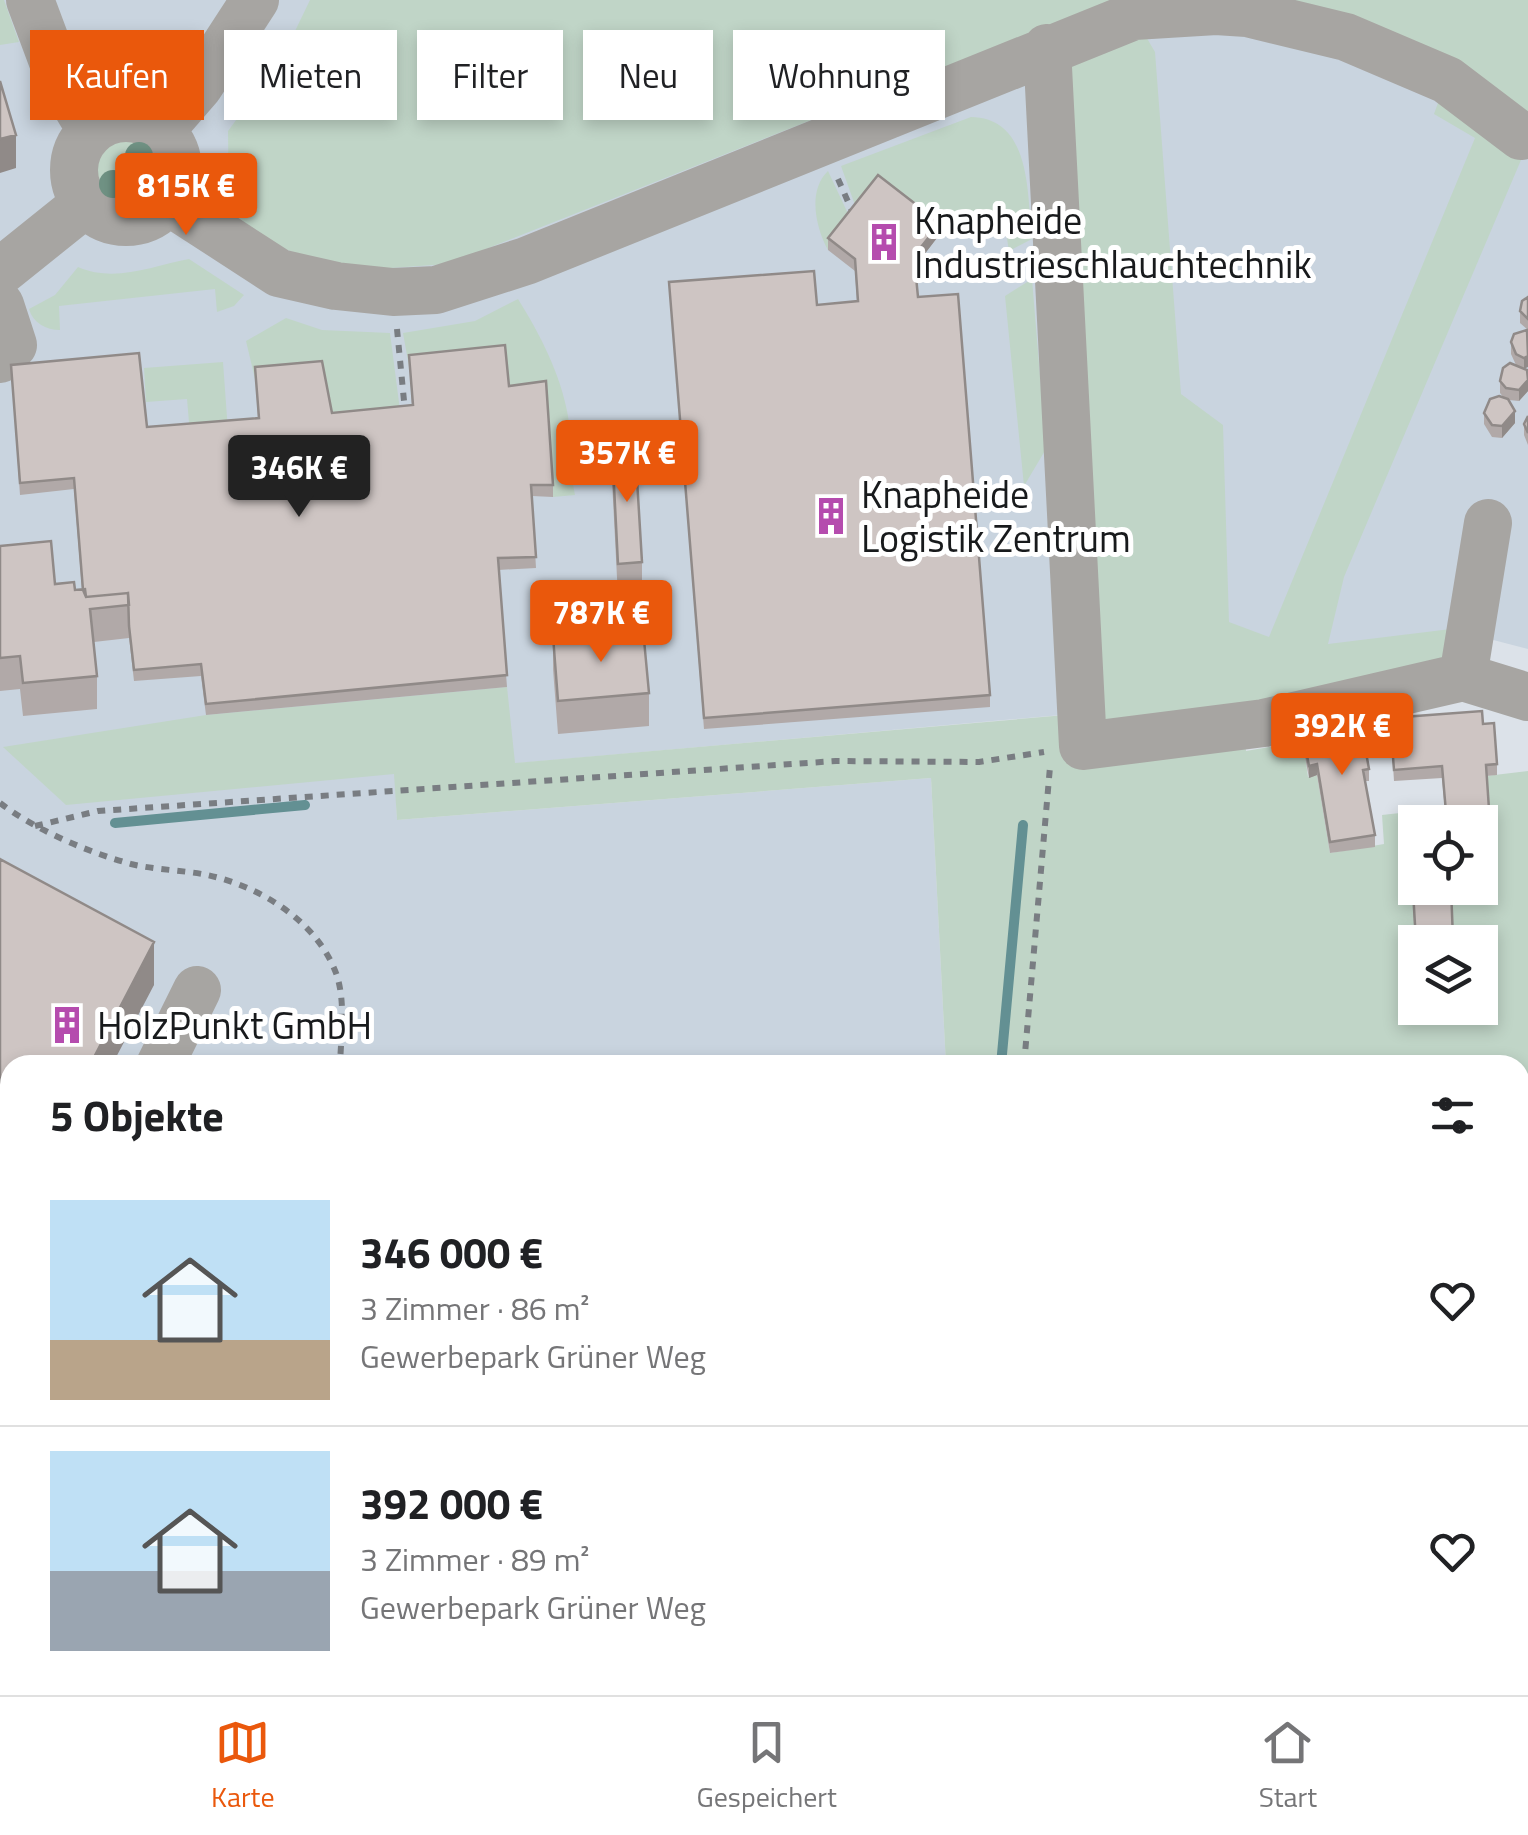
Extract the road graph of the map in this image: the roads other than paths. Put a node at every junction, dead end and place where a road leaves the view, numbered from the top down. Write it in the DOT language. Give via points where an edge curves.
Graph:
graph roads {
  1 [pos="30,0"];
  2 [pos="255,0"];
  3 [pos="1046,48"];
  4 [pos="91,130"];
  5 [pos="160,131"];
  6 [pos="1521,136"];
  7 [pos="168,201"];
  8 [pos="86,204"];
  9 [pos="0,272"];
  10 [pos="0,305"];
  11 [pos="0,359"];
  12 [pos="1488,523"];
  13 [pos="1463,677"];
  14 [pos="1528,696"];
  15 [pos="197,990"];
  16 [pos="165,1055"];
  1 -- 4 [label="street" via="58,74"];
  2 -- 5 [label="street" via="200,86"];
  3 -- 6 [label="street" via="1134,16 1216,10 1280,20 1346,37 1447,80"];
  3 -- 7 [label="street" via="526,261 436,290 336,286 279,273"];
  3 -- 13 [label="street" via="1083,746 1264,723"];
  4 -- 5 [label="street" via="129,118"];
  4 -- 8 [label="street" via="74,172"];
  5 -- 7 [label="street" via="178,172"];
  7 -- 8 [label="street" via="128,222"];
  8 -- 9 [label="street"];
  10 -- 11 [label="street" via="13,345"];
  12 -- 13 [label="street"];
  13 -- 14 [label="street"];
  15 -- 16 [label="street"];
}
